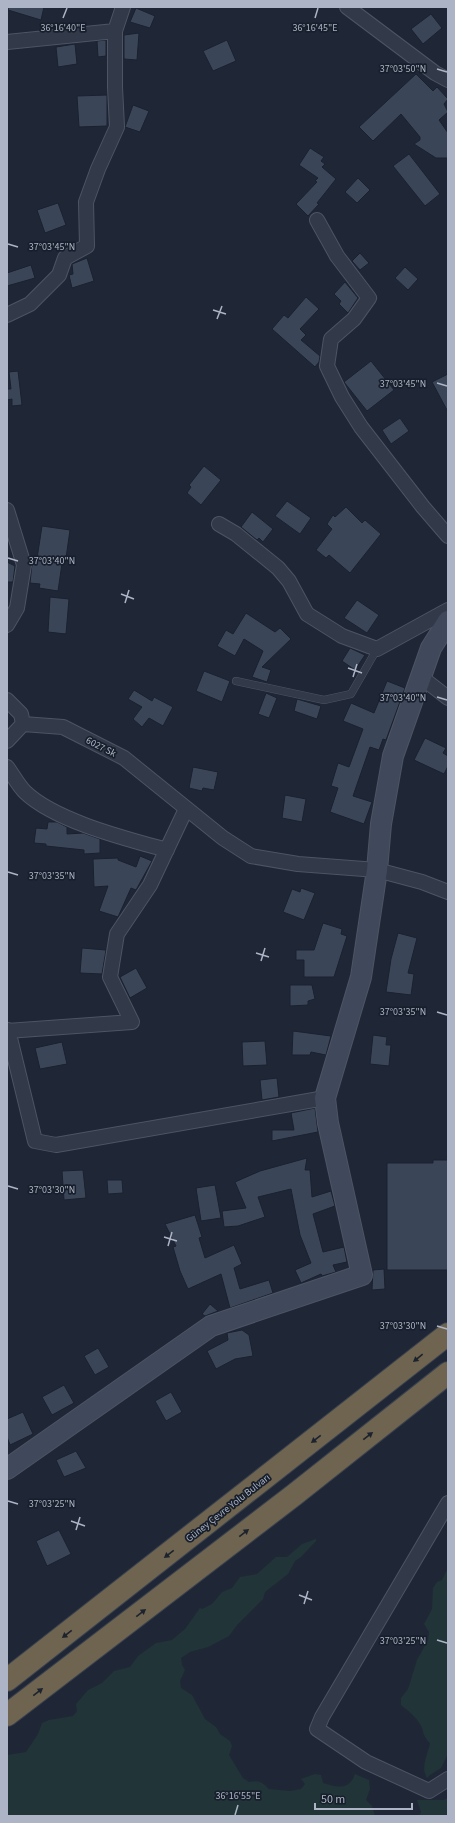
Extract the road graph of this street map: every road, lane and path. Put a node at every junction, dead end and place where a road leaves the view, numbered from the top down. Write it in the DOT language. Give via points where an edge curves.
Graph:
graph roads {
  1 [pos="123,7"];
  2 [pos="347,7"];
  3 [pos="115,31"];
  4 [pos="7,42"];
  5 [pos="448,80"];
  6 [pos="317,220"];
  7 [pos="7,314"];
  8 [pos="7,510"];
  9 [pos="218,524"];
  10 [pos="448,536"];
  11 [pos="448,610"];
  12 [pos="448,621"];
  13 [pos="7,625"];
  14 [pos="377,649"];
  15 [pos="421,677"];
  16 [pos="236,681"];
  17 [pos="448,698"];
  18 [pos="7,700"];
  19 [pos="23,724"];
  20 [pos="7,740"];
  21 [pos="7,767"];
  22 [pos="186,809"];
  23 [pos="167,850"];
  24 [pos="377,870"];
  25 [pos="448,892"];
  26 [pos="8,1031"];
  27 [pos="325,1098"];
  28 [pos="448,1334"];
  29 [pos="448,1373"];
  30 [pos="7,1469"];
  31 [pos="448,1503"];
  32 [pos="7,1680"];
  33 [pos="7,1715"];
  34 [pos="448,1779"];
  1 -- 3 [label="street"];
  2 -- 5 [label="street"];
  3 -- 4 [label="street"];
  3 -- 7 [label="street" via="117,127 86,202 87,246 65,258 59,275 30,304"];
  6 -- 10 [label="street" via="337,256 369,298 354,319 331,339 327,366 361,427"];
  8 -- 13 [label="street" via="24,565 17,608"];
  9 -- 14 [label="street" via="236,534 278,568 290,581 307,614 342,636"];
  11 -- 14 [label="street"];
  12 -- 15 [label="street" via="431,648"];
  14 -- 16 [label="lane" via="351,694 338,697 324,700"];
  15 -- 17 [label="street"];
  15 -- 24 [label="street" via="393,756 381,824"];
  18 -- 19 [label="street" via="21,714"];
  19 -- 20 [label="street"];
  19 -- 22 [label="street, 6027 Sk" via="63,727 124,758"];
  21 -- 23 [label="street" via="26,792 55,812 116,836"];
  22 -- 23 [label="street"];
  22 -- 24 [label="street, 6027 Sk" via="223,838 252,856 298,864"];
  23 -- 26 [label="street" via="150,885 117,934 110,977 132,1022"];
  24 -- 25 [label="street, 6027 Sk"];
  24 -- 27 [label="street" via="361,976"];
  26 -- 27 [label="street" via="35,1141 56,1145"];
  27 -- 30 [label="street" via="328,1123 362,1275 211,1326"];
  28 -- 32 [label="highway, Güney Çevre Yolu Bulvarı, one-way"];
  33 -- 29 [label="highway, one-way" via="294,1495"];
  31 -- 34 [label="street" via="317,1729 366,1762 429,1791"];
}
